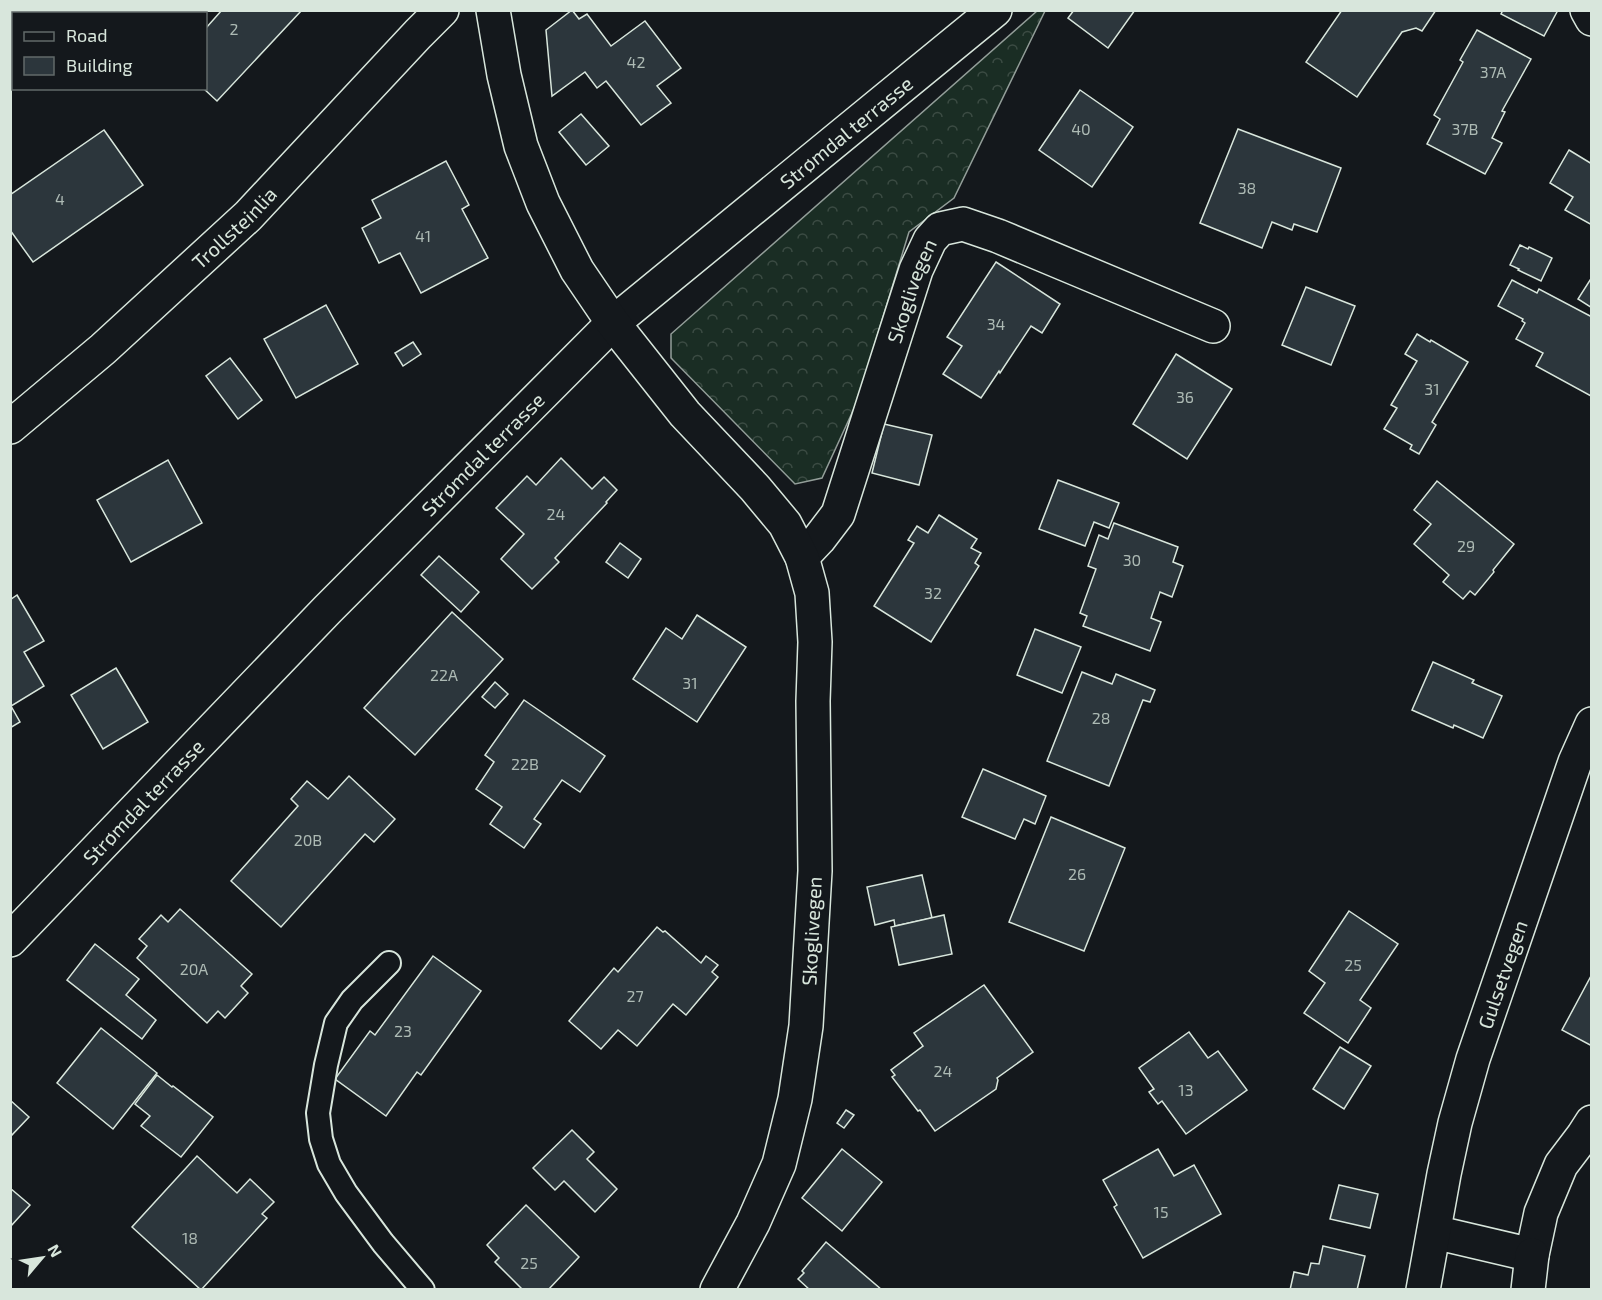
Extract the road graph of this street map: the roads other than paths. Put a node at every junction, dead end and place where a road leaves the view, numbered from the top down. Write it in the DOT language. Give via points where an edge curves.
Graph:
graph roads {
  1 [pos="442,10"];
  2 [pos="493,10"];
  3 [pos="995,10"];
  4 [pos="1587,10"];
  5 [pos="1592,19"];
  6 [pos="613,323"];
  7 [pos="1213,326"];
  8 [pos="10,427"];
  9 [pos="802,557"];
  10 [pos="1592,724"];
  11 [pos="10,940"];
  12 [pos="389,963"];
  13 [pos="1592,1122"];
  14 [pos="1434,1232"];
  15 [pos="1532,1255"];
  16 [pos="423,1290"];
  17 [pos="717,1290"];
  18 [pos="1423,1290"];
  19 [pos="1528,1290"];
  1 -- 8 [label="street, Trollsteinlia" via="248,216 103,349"];
  2 -- 6 [label="street, Skoglivegen" via="521,146 543,203 572,260"];
  3 -- 6 [label="street, Strømdal terrasse"];
  4 -- 5 [label="street"];
  6 -- 9 [label="street, Skoglivegen" via="685,414 785,524"];
  6 -- 11 [label="street, Strømdal terrasse" via="327,610"];
  7 -- 9 [label="street, Skoglivegen" via="998,236 963,225 940,229 930,240 916,270 838,514"];
  9 -- 17 [label="street, Skoglivegen" via="812,593 814,642 815,871 806,1026 795,1100 779,1164"];
  10 -- 14 [label="street, Gulsetvegen" via="1575,762 1473,1059 1446,1164"];
  12 -- 16 [label="lane" via="352,1000 336,1023 318,1113 329,1164 346,1193"];
  13 -- 15 [label="street" via="1561,1165 1541,1213"];
  14 -- 15 [label="street"];
  14 -- 18 [label="street, Gulsetvegen"];
  15 -- 19 [label="street"];
}
